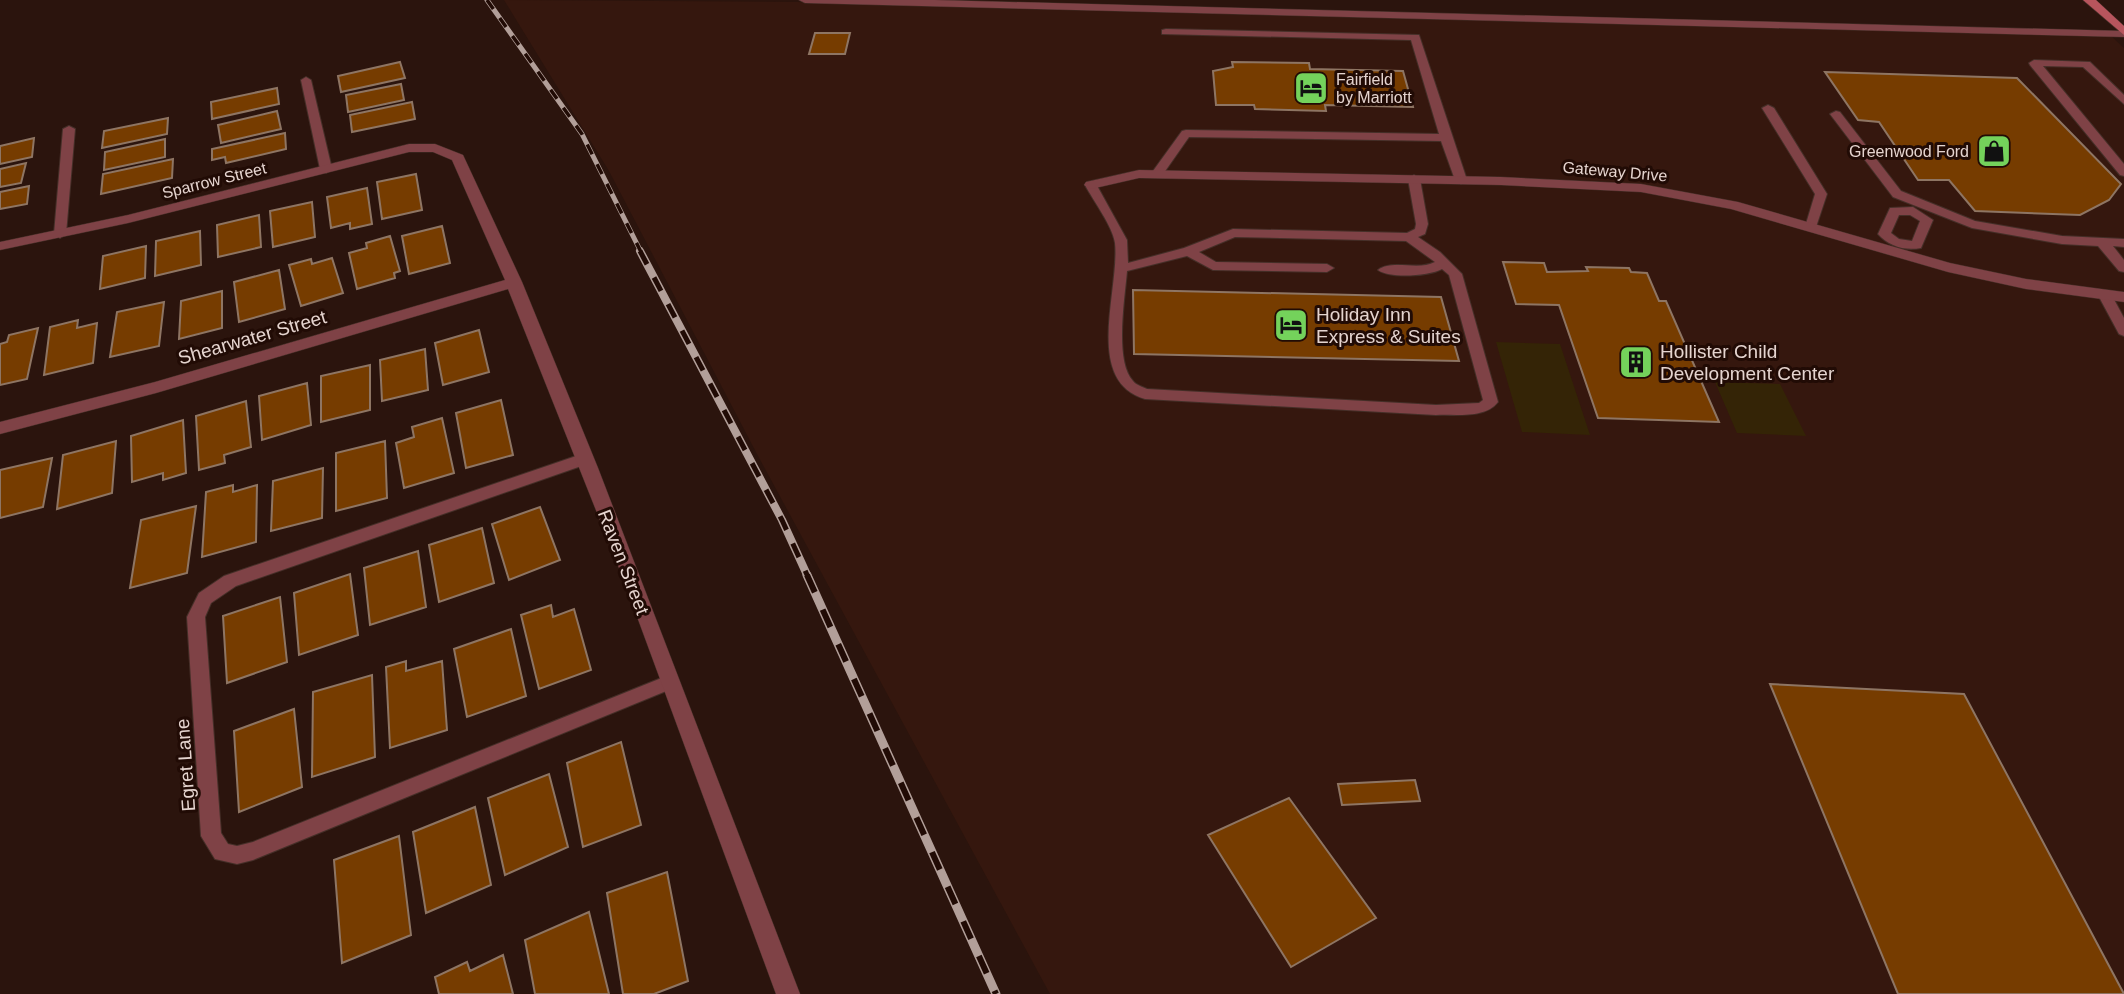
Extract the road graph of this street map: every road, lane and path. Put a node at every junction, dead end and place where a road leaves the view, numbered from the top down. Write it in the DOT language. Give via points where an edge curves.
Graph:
graph roads {
  1 [pos="805,0"];
  2 [pos="2089,0"];
  3 [pos="1166,32"];
  4 [pos="2124,33"];
  5 [pos="306,80"];
  6 [pos="2124,101"];
  7 [pos="1768,108"];
  8 [pos="1836,114"];
  9 [pos="69,129"];
  10 [pos="1446,138"];
  11 [pos="435,148"];
  12 [pos="326,169"];
  13 [pos="2124,172"];
  14 [pos="1157,174"];
  15 [pos="1414,179"];
  16 [pos="1461,180"];
  17 [pos="1091,185"];
  18 [pos="1916,207"];
  19 [pos="1811,227"];
  20 [pos="60,234"];
  21 [pos="1409,237"];
  22 [pos="2102,242"];
  23 [pos="2124,243"];
  24 [pos="0,246"];
  25 [pos="1895,247"];
  26 [pos="1189,251"];
  27 [pos="1444,262"];
  28 [pos="1327,268"];
  29 [pos="2124,268"];
  30 [pos="1121,269"];
  31 [pos="1385,270"];
  32 [pos="514,282"];
  33 [pos="2105,295"];
  34 [pos="2124,297"];
  35 [pos="2124,331"];
  36 [pos="0,428"];
  37 [pos="585,459"];
  38 [pos="670,682"];
  39 [pos="783,992"];
  1 -- 4 [label="street"];
  2 -- 4 [label="main road"];
  3 -- 10 [label="lane" via="1415,37"];
  5 -- 12 [label="lane"];
  6 -- 13 [label="lane" via="2086,64 2034,63"];
  7 -- 19 [label="lane" via="1821,194"];
  8 -- 18 [label="lane" via="1898,194"];
  9 -- 20 [label="lane"];
  10 -- 14 [label="lane" via="1186,133"];
  10 -- 16 [label="lane"];
  11 -- 12 [label="street, Sparrow Street" via="409,148"];
  11 -- 32 [label="street, Raven Street" via="458,158"];
  12 -- 20 [label="street, Sparrow Street"];
  14 -- 15 [label="street, Gateway Drive"];
  14 -- 17 [label="street, Gateway Drive"];
  15 -- 16 [label="street, Gateway Drive"];
  15 -- 21 [label="lane" via="1422,224 1421,231"];
  16 -- 19 [label="street, Gateway Drive" via="1641,188 1733,205"];
  17 -- 30 [label="lane" via="1121,240"];
  18 -- 22 [label="lane" via="2062,240"];
  18 -- 25 [label="lane" via="1894,211 1884,234"];
  18 -- 25 [label="lane" via="1927,220 1916,245"];
  19 -- 25 [label="street, Gateway Drive"];
  20 -- 24 [label="street, Sparrow Street"];
  21 -- 26 [label="lane" via="1233,233"];
  21 -- 27 [label="lane"];
  22 -- 23 [label="lane"];
  22 -- 29 [label="lane"];
  25 -- 33 [label="street, Gateway Drive" via="2026,284"];
  26 -- 28 [label="lane" via="1213,265"];
  26 -- 30 [label="lane"];
  27 -- 30 [label="lane" via="1455,274 1491,402 1482,408 1436,410 1144,394 1127,384 1116,351"];
  27 -- 31 [label="lane" via="1429,271"];
  32 -- 36 [label="street, Shearwater Street"];
  32 -- 37 [label="street, Raven Street"];
  33 -- 34 [label="street, Gateway Drive"];
  33 -- 35 [label="lane"];
  37 -- 38 [label="street, Raven Street"];
  37 -- 38 [label="lane, Egret Lane" via="230,581 205,598 196,617 211,836 222,852 253,851"];
  38 -- 39 [label="street, Raven Street"];
}
